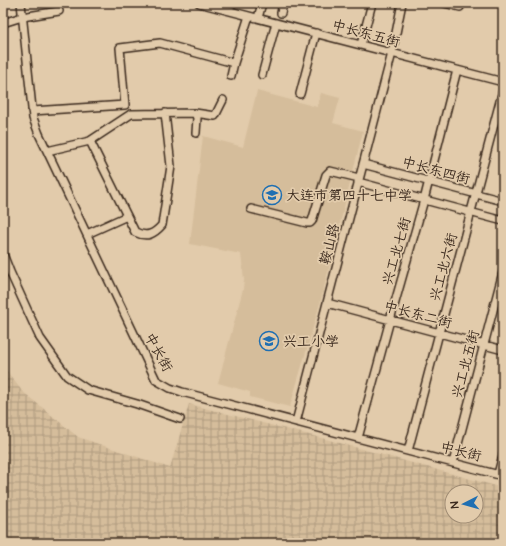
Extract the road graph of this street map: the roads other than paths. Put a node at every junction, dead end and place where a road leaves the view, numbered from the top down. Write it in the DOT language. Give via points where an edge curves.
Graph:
graph roads {
  1 [pos="21,3"];
  2 [pos="199,3"];
  3 [pos="262,3"];
  4 [pos="283,3"];
  5 [pos="372,3"];
  6 [pos="402,3"];
  7 [pos="444,3"];
  8 [pos="209,4"];
  9 [pos="460,7"];
  10 [pos="59,11"];
  11 [pos="280,13"];
  12 [pos="249,16"];
  13 [pos="22,17"];
  14 [pos="258,18"];
  15 [pos="3,23"];
  16 [pos="276,23"];
  17 [pos="316,33"];
  18 [pos="361,45"];
  19 [pos="392,53"];
  20 [pos="234,63"];
  21 [pos="457,70"];
  22 [pos="262,75"];
  23 [pos="231,76"];
  24 [pos="503,82"];
  25 [pos="503,90"];
  26 [pos="300,94"];
  27 [pos="223,100"];
  28 [pos="32,111"];
  29 [pos="165,113"];
  30 [pos="195,113"];
  31 [pos="196,133"];
  32 [pos="90,141"];
  33 [pos="47,151"];
  34 [pos="363,164"];
  35 [pos="359,180"];
  36 [pos="429,181"];
  37 [pos="476,194"];
  38 [pos="424,200"];
  39 [pos="503,201"];
  40 [pos="251,209"];
  41 [pos="471,213"];
  42 [pos="127,216"];
  43 [pos="503,221"];
  44 [pos="87,234"];
  45 [pos="3,254"];
  46 [pos="503,272"];
  47 [pos="327,303"];
  48 [pos="390,320"];
  49 [pos="439,333"];
  50 [pos="484,345"];
  51 [pos="503,350"];
  52 [pos="180,418"];
  53 [pos="296,422"];
  54 [pos="358,438"];
  55 [pos="408,451"];
  56 [pos="503,455"];
  57 [pos="453,463"];
  58 [pos="501,475"];
  1 -- 13 [label="street, 中长街"];
  2 -- 8 [label="street, 中长东五街"];
  3 -- 14 [label="street"];
  4 -- 11 [label="street"];
  5 -- 18 [label="street"];
  6 -- 19 [label="street, 鞍山路"];
  7 -- 9 [label="street"];
  8 -- 12 [label="street, 中长东五街"];
  10 -- 13 [label="street"];
  12 -- 14 [label="street, 中长东五街"];
  12 -- 20 [label="street"];
  13 -- 15 [label="street"];
  13 -- 28 [label="street, 中长街"];
  14 -- 16 [label="street, 中长东五街"];
  16 -- 17 [label="street, 中长东五街"];
  16 -- 22 [label="street"];
  17 -- 18 [label="street, 中长东五街"];
  17 -- 26 [label="street"];
  18 -- 19 [label="street, 中长东五街"];
  19 -- 21 [label="street, 中长东五街"];
  19 -- 34 [label="street, 鞍山路"];
  20 -- 23 [label="street"];
  20 -- 28 [label="street" via="160,43 120,48 125,105"];
  21 -- 24 [label="street, 中长东五街"];
  21 -- 36 [label="street, 兴工北七街"];
  25 -- 37 [label="street, 兴工北六街"];
  27 -- 30 [label="street" via="215,116"];
  28 -- 33 [label="street, 中长街"];
  29 -- 30 [label="street"];
  29 -- 32 [label="street" via="131,114"];
  29 -- 42 [label="street" via="171,166 162,225 151,234 141,235 135,232"];
  30 -- 31 [label="street"];
  32 -- 33 [label="street"];
  32 -- 42 [label="street"];
  33 -- 44 [label="street, 中长街"];
  34 -- 35 [label="street, 鞍山路"];
  34 -- 36 [label="street, 中长东四街"];
  35 -- 38 [label="street"];
  35 -- 40 [label="street" via="330,171 327,173 310,223"];
  35 -- 47 [label="street, 鞍山路"];
  36 -- 37 [label="street, 中长东四街"];
  36 -- 38 [label="street, 兴工北七街"];
  37 -- 39 [label="street, 中长东四街"];
  37 -- 41 [label="street, 兴工北六街"];
  38 -- 41 [label="street"];
  38 -- 48 [label="street, 兴工北七街"];
  41 -- 43 [label="street"];
  41 -- 49 [label="street, 兴工北六街"];
  42 -- 44 [label="street"];
  44 -- 53 [label="street, 中长街" via="156,380 170,388"];
  45 -- 52 [label="street" via="40,338 67,376 88,390"];
  46 -- 50 [label="street, 兴工北五街"];
  47 -- 48 [label="street, 中长东二街"];
  47 -- 53 [label="street, 鞍山路"];
  48 -- 49 [label="street, 中长东二街"];
  48 -- 54 [label="street, 兴工北七街"];
  49 -- 50 [label="street, 中长东二街"];
  49 -- 55 [label="street, 兴工北六街"];
  50 -- 51 [label="street, 中长东二街"];
  50 -- 57 [label="street, 兴工北五街"];
  53 -- 54 [label="street, 中长街"];
  54 -- 55 [label="street, 中长街"];
  55 -- 57 [label="street, 中长街"];
  56 -- 58 [label="street"];
  57 -- 58 [label="street, 中长街"];
}
